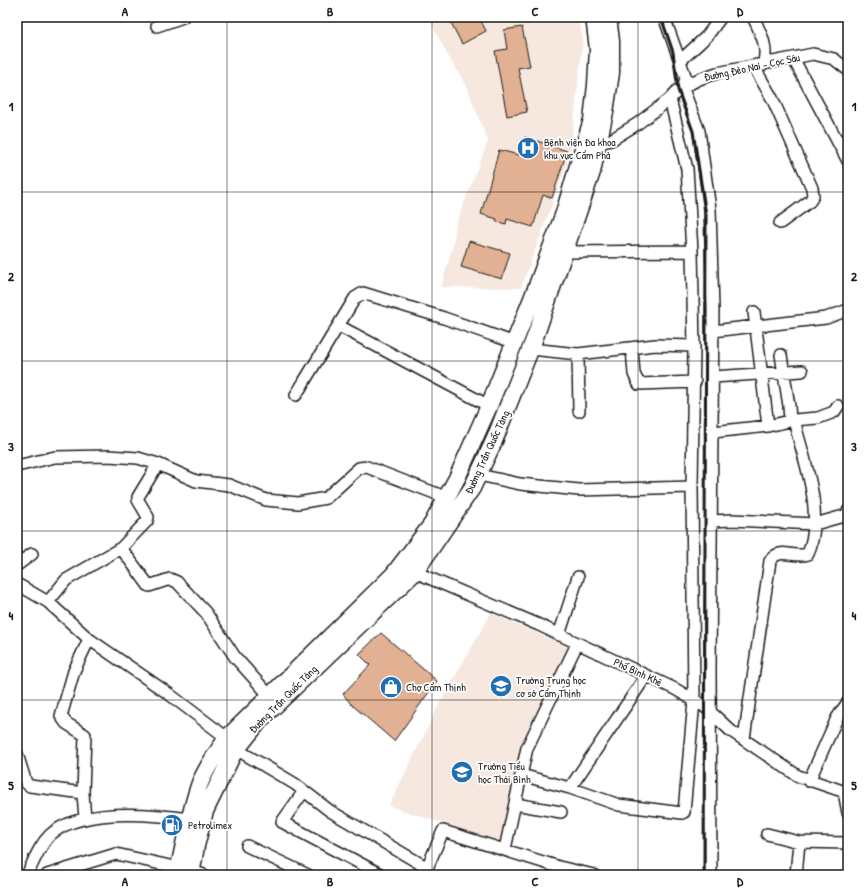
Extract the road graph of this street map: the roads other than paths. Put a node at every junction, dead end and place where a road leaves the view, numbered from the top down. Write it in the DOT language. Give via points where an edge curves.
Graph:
graph roads {
  1 [pos="184,17"];
  2 [pos="664,17"];
  3 [pos="721,17"];
  4 [pos="753,17"];
  5 [pos="602,18"];
  6 [pos="157,26"];
  7 [pos="793,58"];
  8 [pos="680,61"];
  9 [pos="759,66"];
  10 [pos="848,70"];
  11 [pos="684,89"];
  12 [pos="670,99"];
  13 [pos="599,144"];
  14 [pos="848,161"];
  15 [pos="780,223"];
  16 [pos="692,251"];
  17 [pos="566,252"];
  18 [pos="848,310"];
  19 [pos="754,312"];
  20 [pos="339,326"];
  21 [pos="756,327"];
  22 [pos="712,331"];
  23 [pos="515,343"];
  24 [pos="694,346"];
  25 [pos="632,348"];
  26 [pos="531,349"];
  27 [pos="578,354"];
  28 [pos="782,355"];
  29 [pos="802,371"];
  30 [pos="784,372"];
  31 [pos="762,374"];
  32 [pos="712,377"];
  33 [pos="695,382"];
  34 [pos="296,395"];
  35 [pos="489,406"];
  36 [pos="838,406"];
  37 [pos="579,411"];
  38 [pos="792,420"];
  39 [pos="768,426"];
  40 [pos="712,432"];
  41 [pos="158,464"];
  42 [pos="17,466"];
  43 [pos="478,475"];
  44 [pos="692,487"];
  45 [pos="446,497"];
  46 [pos="848,514"];
  47 [pos="712,521"];
  48 [pos="815,524"];
  49 [pos="121,548"];
  50 [pos="32,554"];
  51 [pos="17,565"];
  52 [pos="415,572"];
  53 [pos="578,577"];
  54 [pos="17,584"];
  55 [pos="48,602"];
  56 [pos="559,635"];
  57 [pos="89,639"];
  58 [pos="577,644"];
  59 [pos="328,646"];
  60 [pos="646,676"];
  61 [pos="269,695"];
  62 [pos="694,701"];
  63 [pos="848,702"];
  64 [pos="712,712"];
  65 [pos="744,739"];
  66 [pos="232,744"];
  67 [pos="17,754"];
  68 [pos="521,776"];
  69 [pos="809,781"];
  70 [pos="570,788"];
  71 [pos="304,791"];
  72 [pos="846,792"];
  73 [pos="82,793"];
  74 [pos="515,804"];
  75 [pos="561,812"];
  76 [pos="848,813"];
  77 [pos="85,819"];
  78 [pos="190,819"];
  79 [pos="767,834"];
  80 [pos="799,842"];
  81 [pos="848,843"];
  82 [pos="247,846"];
  83 [pos="505,849"];
  84 [pos="425,871"];
  85 [pos="188,873"];
  86 [pos="28,875"];
  87 [pos="47,875"];
  88 [pos="308,875"];
  89 [pos="382,875"];
  90 [pos="594,875"];
  91 [pos="711,875"];
  92 [pos="796,875"];
  1 -- 6 [label="street"];
  2 -- 8 [label="street"];
  3 -- 8 [label="street" via="703,40"];
  4 -- 9 [label="street" via="762,36 766,55"];
  5 -- 13 [label="highway, Đường Trần Quốc Tảng" via="611,41 611,73"];
  5 -- 23 [label="highway, Đường Trần Quốc Tảng" via="592,120 564,213"];
  7 -- 9 [label="street, Đường Đèo Nai - Cọc Sáu"];
  7 -- 10 [label="street, Đường Đèo Nai - Cọc Sáu" via="821,55 834,59"];
  7 -- 14 [label="street"];
  8 -- 11 [label="street" via="686,78"];
  9 -- 11 [label="street, Đường Đèo Nai - Cọc Sáu" via="705,77"];
  9 -- 15 [label="street" via="812,188 813,196 810,201"];
  11 -- 12 [label="street, Đường Đèo Nai - Cọc Sáu" via="678,90"];
  11 -- 22 [label="street" via="699,131 707,181"];
  12 -- 13 [label="street, Đường Đèo Nai - Cọc Sáu" via="612,140"];
  12 -- 16 [label="street" via="687,169"];
  13 -- 17 [label="highway, Đường Trần Quốc Tảng"];
  16 -- 17 [label="street"];
  16 -- 24 [label="street"];
  17 -- 26 [label="highway, Đường Trần Quốc Tảng"];
  18 -- 21 [label="street" via="826,318"];
  19 -- 21 [label="street"];
  20 -- 23 [label="street" via="355,298 362,293"];
  20 -- 34 [label="street"];
  20 -- 35 [label="street"];
  21 -- 22 [label="street"];
  21 -- 31 [label="street"];
  22 -- 32 [label="street"];
  23 -- 26 [label="highway"];
  23 -- 35 [label="highway, Đường Trần Quốc Tảng"];
  24 -- 25 [label="street" via="654,344"];
  24 -- 33 [label="street"];
  25 -- 27 [label="street"];
  25 -- 33 [label="street" via="634,374 639,384"];
  26 -- 27 [label="street"];
  26 -- 43 [label="highway, Đường Trần Quốc Tảng"];
  27 -- 37 [label="street"];
  28 -- 30 [label="street"];
  29 -- 30 [label="street"];
  30 -- 31 [label="street"];
  30 -- 38 [label="street"];
  31 -- 32 [label="street"];
  31 -- 39 [label="street"];
  32 -- 40 [label="street"];
  33 -- 44 [label="street"];
  35 -- 45 [label="highway, Đường Trần Quốc Tảng"];
  36 -- 38 [label="street" via="834,412 827,415 809,420"];
  38 -- 39 [label="street"];
  38 -- 48 [label="street" via="814,502"];
  39 -- 40 [label="street"];
  40 -- 47 [label="street"];
  41 -- 42 [label="street" via="138,458 108,456 55,457"];
  41 -- 45 [label="street" via="196,481 229,485 266,500 287,502 326,498 359,468 367,467"];
  41 -- 49 [label="street" via="138,497 148,517 147,521"];
  43 -- 44 [label="street" via="520,484 579,490"];
  43 -- 52 [label="highway, Đường Trần Quốc Tảng"];
  44 -- 62 [label="street"];
  45 -- 59 [label="highway, Đường Trần Quốc Tảng" via="432,524 393,575"];
  46 -- 48 [label="street"];
  47 -- 48 [label="street"];
  47 -- 64 [label="street"];
  48 -- 65 [label="street" via="808,554 778,553 773,555 770,561"];
  49 -- 55 [label="street" via="66,580"];
  49 -- 61 [label="street" via="149,586 170,579 177,582 206,613 235,657"];
  50 -- 51 [label="street"];
  52 -- 56 [label="street, Phố Bình Khê"];
  52 -- 59 [label="highway, Đường Trần Quốc Tảng"];
  53 -- 56 [label="street"];
  54 -- 55 [label="street"];
  55 -- 57 [label="street"];
  56 -- 58 [label="street, Phố Bình Khê"];
  57 -- 66 [label="street" via="169,694"];
  57 -- 73 [label="street" via="74,671 60,716 85,735"];
  58 -- 60 [label="street, Phố Bình Khê"];
  58 -- 68 [label="street" via="528,748"];
  59 -- 61 [label="highway, Đường Trần Quốc Tảng"];
  59 -- 66 [label="highway, Đường Trần Quốc Tảng" via="260,720"];
  60 -- 62 [label="street, Phố Bình Khê" via="676,689"];
  60 -- 70 [label="street"];
  61 -- 66 [label="highway, Đường Trần Quốc Tảng"];
  62 -- 64 [label="street, Phố Bình Khê"];
  62 -- 70 [label="street" via="683,813 619,805"];
  63 -- 69 [label="street" via="837,718"];
  64 -- 65 [label="street, Phố Bình Khê" via="731,731"];
  64 -- 91 [label="street"];
  65 -- 69 [label="street, Phố Bình Khê" via="789,771"];
  66 -- 71 [label="street"];
  66 -- 78 [label="highway, Đường Trần Quốc Tảng" via="211,761 201,782"];
  66 -- 85 [label="highway, Đường Trần Quốc Tảng" via="223,772 205,811"];
  67 -- 73 [label="street" via="26,783 30,786"];
  68 -- 70 [label="street"];
  68 -- 74 [label="street"];
  69 -- 72 [label="street, Phố Bình Khê"];
  71 -- 84 [label="street" via="330,811"];
  71 -- 89 [label="street" via="282,822"];
  72 -- 76 [label="street"];
  73 -- 77 [label="street"];
  74 -- 75 [label="street"];
  74 -- 83 [label="street"];
  77 -- 78 [label="street" via="125,814"];
  77 -- 86 [label="street" via="50,835 38,850"];
  78 -- 85 [label="highway, Đường Trần Quốc Tảng"];
  79 -- 80 [label="street"];
  80 -- 81 [label="street"];
  80 -- 92 [label="street"];
  82 -- 88 [label="street"];
  83 -- 84 [label="street" via="443,831"];
  83 -- 90 [label="street" via="559,867"];
  85 -- 87 [label="street" via="116,854"];
}
